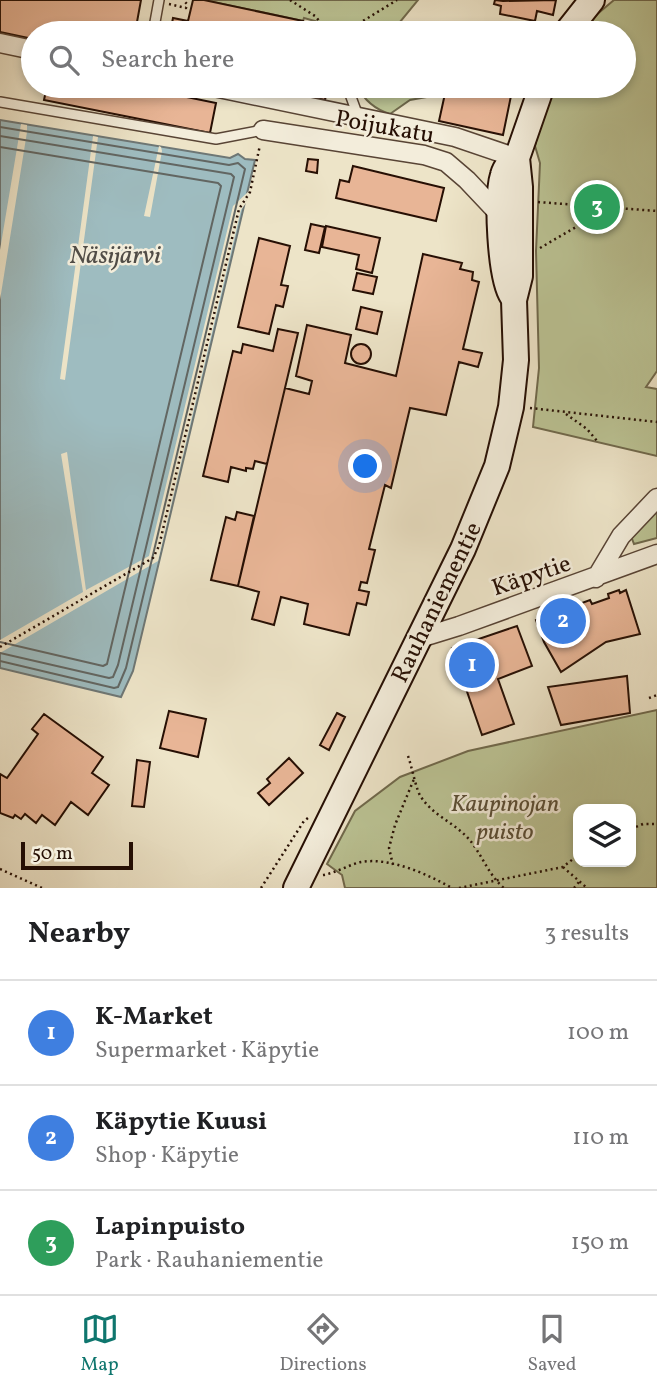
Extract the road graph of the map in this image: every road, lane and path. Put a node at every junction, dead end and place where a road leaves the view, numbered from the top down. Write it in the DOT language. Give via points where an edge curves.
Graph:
graph roads {
  1 [pos="183,0"];
  2 [pos="290,0"];
  3 [pos="397,0"];
  4 [pos="592,0"];
  5 [pos="159,1"];
  6 [pos="155,21"];
  7 [pos="318,21"];
  8 [pos="363,21"];
  9 [pos="575,21"];
  10 [pos="0,43"];
  11 [pos="21,47"];
  12 [pos="269,98"];
  13 [pos="351,98"];
  14 [pos="538,98"];
  15 [pos="0,102"];
  16 [pos="358,116"];
  17 [pos="262,130"];
  18 [pos="259,152"];
  19 [pos="517,158"];
  20 [pos="595,206"];
  21 [pos="657,211"];
  22 [pos="517,212"];
  23 [pos="531,253"];
  24 [pos="523,407"];
  25 [pos="563,412"];
  26 [pos="657,422"];
  27 [pos="598,442"];
  28 [pos="657,498"];
  29 [pos="657,554"];
  30 [pos="596,578"];
  31 [pos="420,638"];
  32 [pos="0,647"];
  33 [pos="657,695"];
  34 [pos="649,698"];
  35 [pos="408,757"];
  36 [pos="415,776"];
  37 [pos="312,816"];
  38 [pos="657,824"];
  39 [pos="636,827"];
  40 [pos="573,859"];
  41 [pos="393,864"];
  42 [pos="563,867"];
  43 [pos="0,869"];
  44 [pos="495,880"];
  45 [pos="306,882"];
  46 [pos="579,883"];
  47 [pos="42,888"];
  48 [pos="261,888"];
  49 [pos="452,888"];
  50 [pos="459,888"];
  51 [pos="504,888"];
  52 [pos="574,888"];
  53 [pos="587,888"];
  1 -- 5 [label="path" via="186,8"];
  2 -- 7 [label="path"];
  3 -- 8 [label="path"];
  4 -- 9 [label="street"];
  5 -- 6 [label="lane"];
  10 -- 11 [label="street"];
  12 -- 16 [label="street"];
  13 -- 16 [label="lane"];
  14 -- 19 [label="street, Rauhaniementie"];
  15 -- 17 [label="lane" via="216,139"];
  16 -- 19 [label="street" via="454,137"];
  17 -- 22 [label="street, Poijukatu" via="446,162"];
  18 -- 32 [label="path" via="250,192 239,209 163,533 153,558"];
  19 -- 22 [label="street, Rauhaniementie" via="502,178"];
  20 -- 21 [label="path"];
  20 -- 22 [label="path"];
  20 -- 23 [label="path" via="576,227"];
  22 -- 31 [label="street, Rauhaniementie" via="504,276 514,300 516,360 511,407 497,466"];
  24 -- 25 [label="path"];
  25 -- 26 [label="path"];
  25 -- 27 [label="path"];
  28 -- 30 [label="street" via="621,537"];
  29 -- 30 [label="street, Käpytie"];
  30 -- 31 [label="street, Käpytie"];
  31 -- 45 [label="street, Rauhaniementie"];
  33 -- 34 [label="path"];
  35 -- 36 [label="path"];
  36 -- 41 [label="path" via="389,848"];
  36 -- 44 [label="path" via="425,804 468,837"];
  37 -- 48 [label="path" via="304,821"];
  38 -- 39 [label="path"];
  40 -- 42 [label="path"];
  41 -- 45 [label="path" via="357,863"];
  41 -- 49 [label="path"];
  42 -- 44 [label="path"];
  42 -- 46 [label="path"];
  43 -- 47 [label="path"];
  44 -- 50 [label="path"];
  44 -- 51 [label="path"];
  46 -- 52 [label="path"];
  46 -- 53 [label="path"];
}
